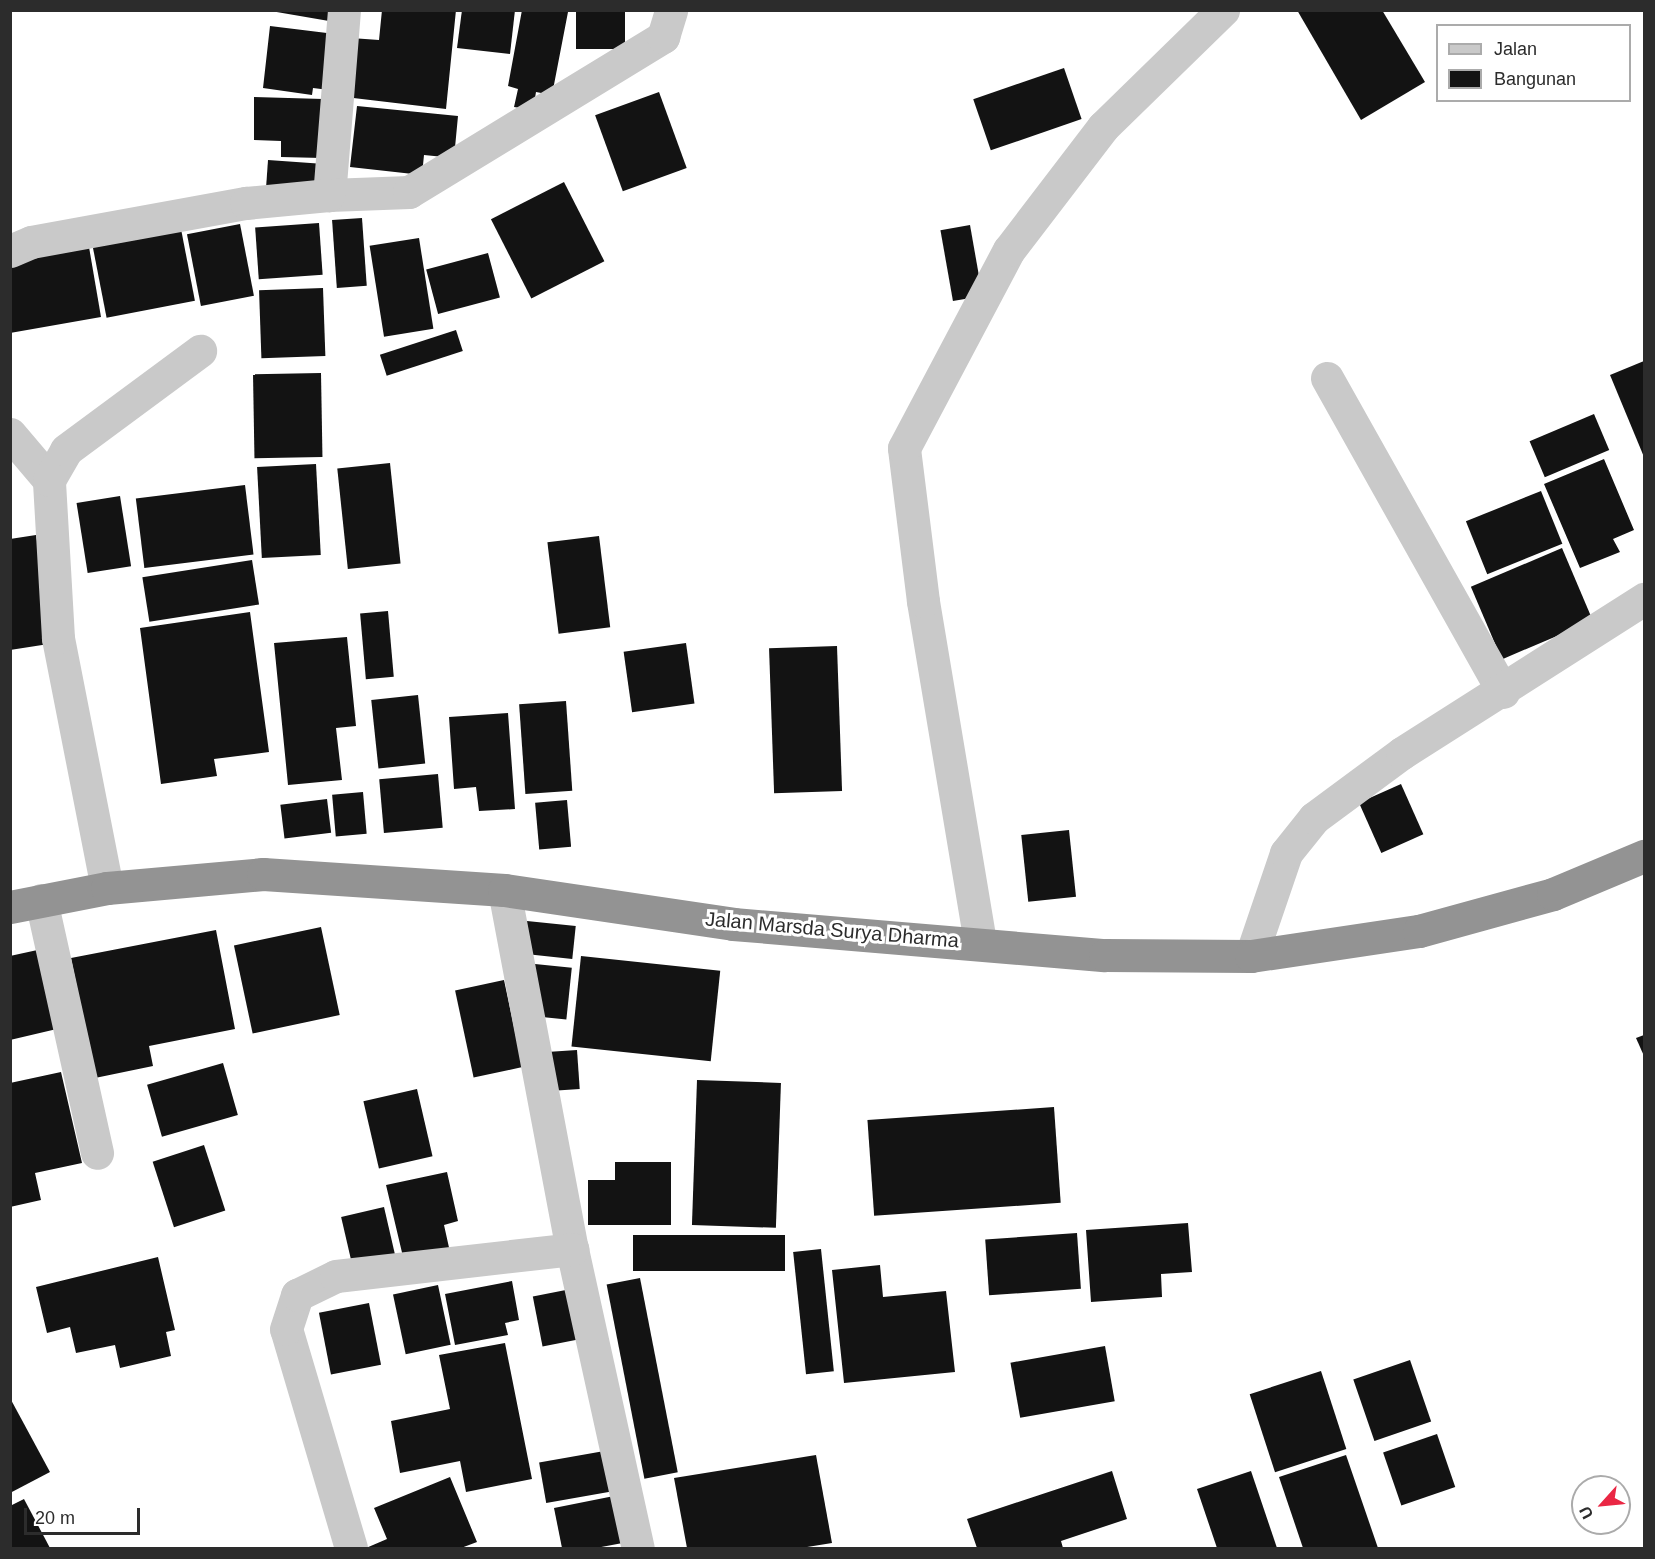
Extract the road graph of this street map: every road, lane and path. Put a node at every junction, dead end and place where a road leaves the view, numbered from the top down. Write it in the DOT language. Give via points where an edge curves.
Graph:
graph roads {
  1 [pos="344,10"];
  2 [pos="671,10"];
  3 [pos="1223,10"];
  4 [pos="329,195"];
  5 [pos="10,251"];
  6 [pos="200,351"];
  7 [pos="1327,378"];
  8 [pos="10,434"];
  9 [pos="49,480"];
  10 [pos="1644,599"];
  11 [pos="1503,692"];
  12 [pos="1644,856"];
  13 [pos="107,888"];
  14 [pos="504,890"];
  15 [pos="26,904"];
  16 [pos="980,942"];
  17 [pos="1251,956"];
  18 [pos="97,1153"];
  19 [pos="572,1249"];
  20 [pos="351,1548"];
  21 [pos="638,1548"];
  1 -- 4 [label="street"];
  2 -- 4 [label="street" via="663,37 409,192"];
  3 -- 16 [label="street" via="1103,127 1009,250 904,448 922,601"];
  4 -- 5 [label="street" via="235,205 31,242"];
  6 -- 9 [label="street" via="66,450"];
  7 -- 11 [label="street"];
  8 -- 9 [label="street"];
  9 -- 13 [label="street" via="58,638"];
  10 -- 11 [label="street"];
  11 -- 17 [label="street" via="1402,753 1314,818 1286,853"];
  12 -- 17 [label="highway, Jalan Marsda Surya Dharma" via="1553,894 1419,931"];
  13 -- 14 [label="highway, Jalan Marsda Surya Dharma" via="263,874"];
  13 -- 15 [label="highway, Jalan Marsda Surya Dharma"];
  14 -- 16 [label="highway, Jalan Marsda Surya Dharma" via="733,924"];
  14 -- 19 [label="street"];
  15 -- 18 [label="street"];
  16 -- 17 [label="highway, Jalan Marsda Surya Dharma" via="1105,955"];
  19 -- 20 [label="street" via="336,1276 297,1295 286,1329"];
  19 -- 21 [label="street"];
}
